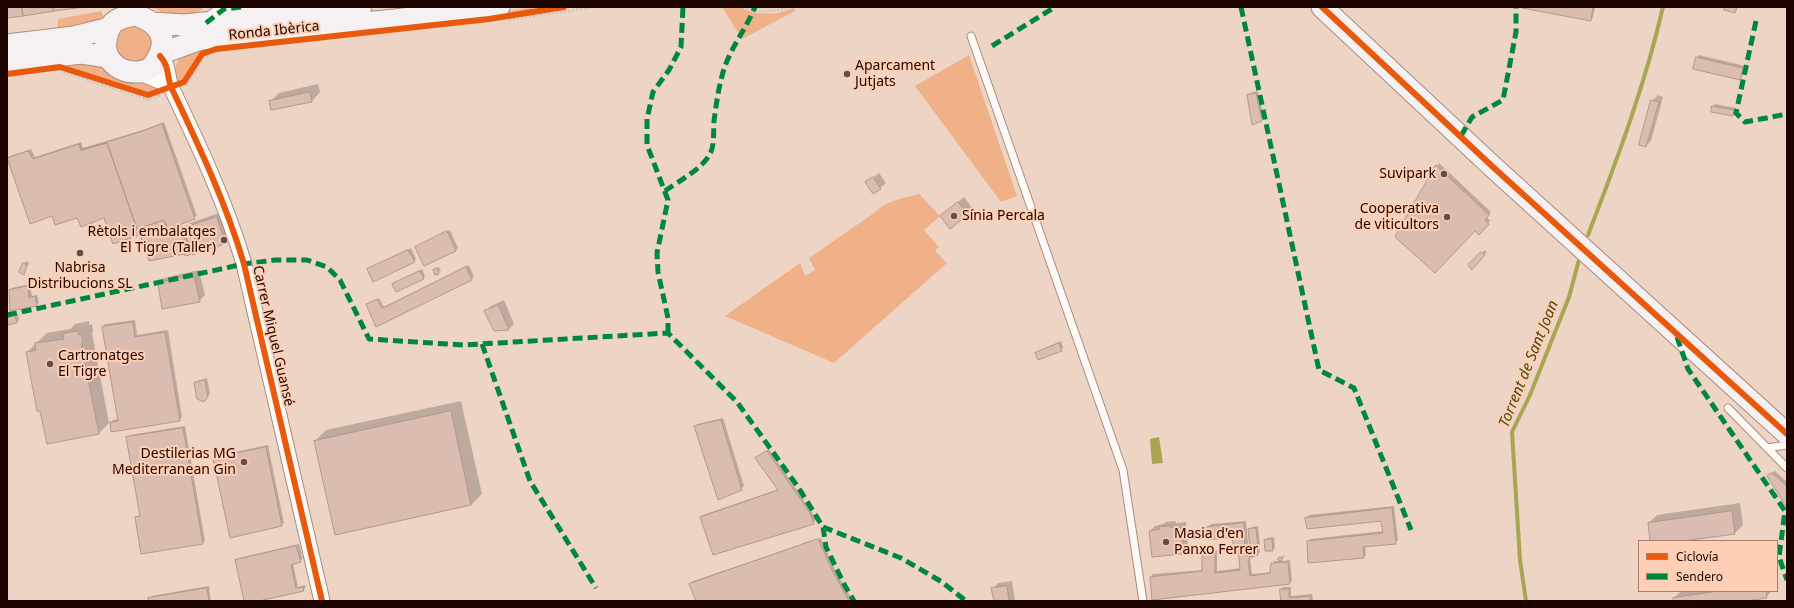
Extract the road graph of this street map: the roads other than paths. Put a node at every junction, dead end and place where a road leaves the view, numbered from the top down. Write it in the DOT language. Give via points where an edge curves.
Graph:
graph roads {
  1 [pos="242,7"];
  2 [pos="361,7"];
  3 [pos="1322,7"];
  4 [pos="502,12"];
  5 [pos="140,15"];
  6 [pos="206,23"];
  7 [pos="110,28"];
  8 [pos="971,36"];
  9 [pos="7,45"];
  10 [pos="160,55"];
  11 [pos="108,57"];
  12 [pos="7,62"];
  13 [pos="138,72"];
  14 [pos="166,91"];
  15 [pos="1728,408"];
  16 [pos="1787,434"];
  17 [pos="1787,445"];
  18 [pos="1767,448"];
  19 [pos="1787,468"];
  20 [pos="322,601"];
  21 [pos="1143,601"];
  1 -- 6 [label="street, Ronda Ibèrica" via="224,9"];
  2 -- 6 [label="street, Ronda Ibèrica"];
  3 -- 16 [label="street" via="1493,167"];
  4 -- 10 [label="street, Ronda Ibèrica" via="201,39"];
  5 -- 6 [label="street, Ronda Ibèrica" via="184,24"];
  5 -- 7 [label="street, Ronda Ibèrica" via="123,16"];
  5 -- 10 [label="street" via="160,31"];
  7 -- 9 [label="street, Ronda Ibèrica" via="74,37"];
  7 -- 11 [label="street" via="105,43"];
  8 -- 21 [label="lane" via="1123,470"];
  10 -- 13 [label="street, Ronda Ibèrica" via="155,64 144,72"];
  10 -- 14 [label="street, Carrer Miquel Guansé" via="166,63"];
  11 -- 12 [label="street" via="81,53"];
  11 -- 13 [label="street" via="115,66 128,72"];
  13 -- 14 [label="street"];
  14 -- 20 [label="street, Carrer Miquel Guansé" via="206,162 236,237"];
  15 -- 18 [label="lane"];
  17 -- 18 [label="lane"];
  18 -- 19 [label="lane"];
}
